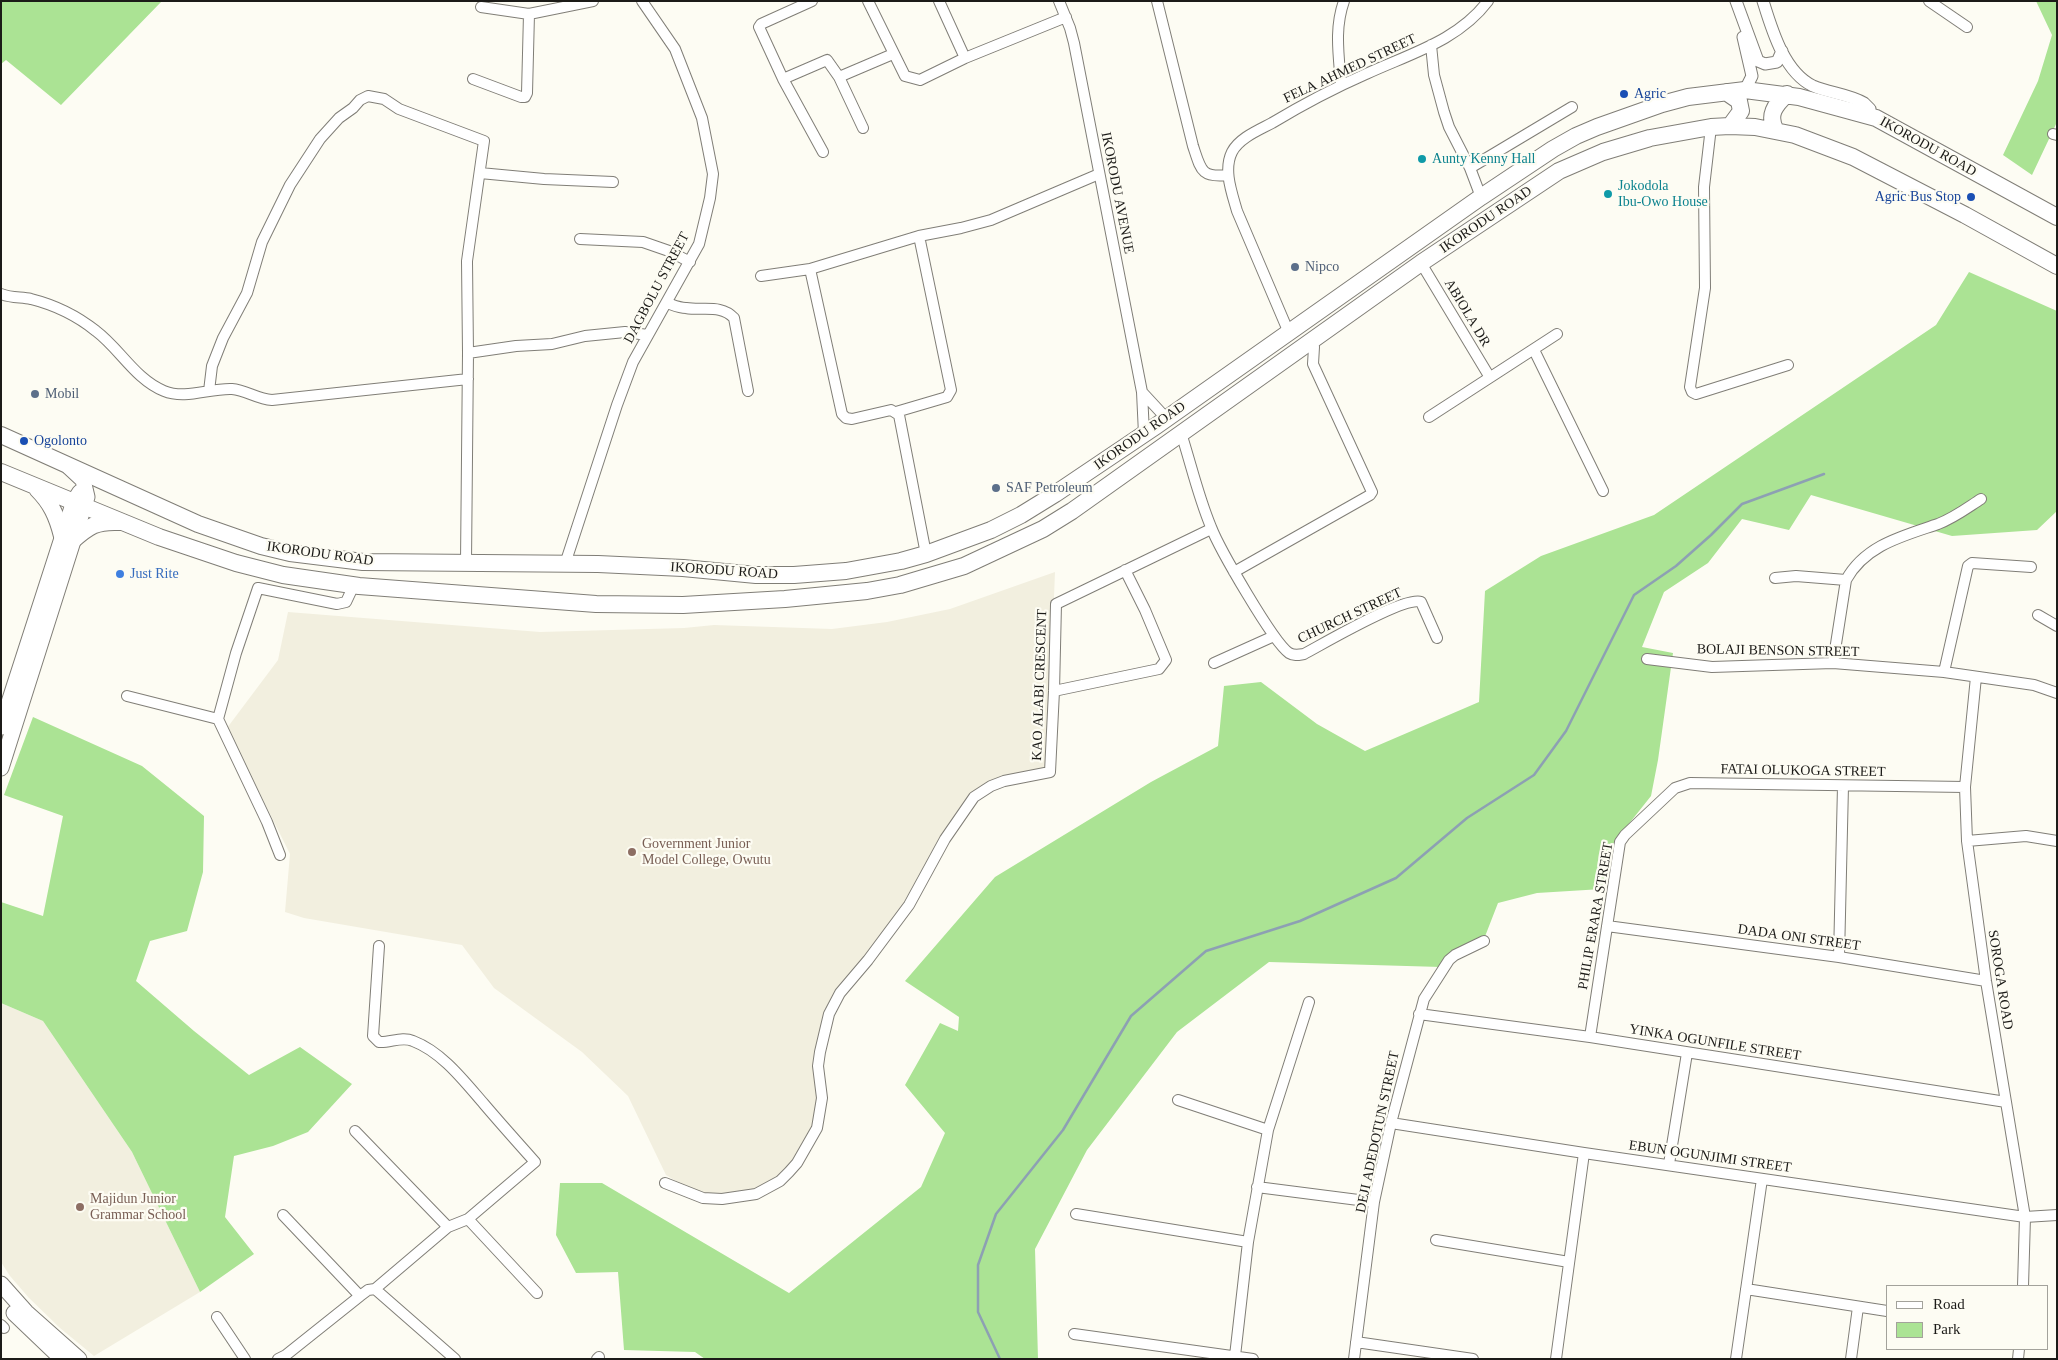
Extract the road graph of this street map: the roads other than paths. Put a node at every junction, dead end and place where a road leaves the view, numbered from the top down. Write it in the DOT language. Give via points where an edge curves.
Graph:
graph roads {
  1 [pos="593,1"];
  2 [pos="642,1"];
  3 [pos="868,1"];
  4 [pos="939,1"];
  5 [pos="1059,1"];
  6 [pos="1157,1"];
  7 [pos="1344,1"];
  8 [pos="1488,1"];
  9 [pos="1736,1"];
  10 [pos="1763,1"];
  11 [pos="1929,1"];
  12 [pos="810,2"];
  13 [pos="481,6"];
  14 [pos="530,14"];
  15 [pos="1066,17"];
  16 [pos="1967,27"];
  17 [pos="1432,45"];
  18 [pos="1782,51"];
  19 [pos="893,54"];
  20 [pos="965,58"];
  21 [pos="839,77"];
  22 [pos="473,79"];
  23 [pos="783,79"];
  24 [pos="1342,85"];
  25 [pos="1744,90"];
  26 [pos="1726,92"];
  27 [pos="1787,94"];
  28 [pos="1572,107"];
  29 [pos="1869,116"];
  30 [pos="1730,126"];
  31 [pos="1711,127"];
  32 [pos="863,128"];
  33 [pos="1776,130"];
  34 [pos="823,152"];
  35 [pos="1470,168"];
  36 [pos="480,173"];
  37 [pos="1099,174"];
  38 [pos="1228,175"];
  39 [pos="613,182"];
  40 [pos="1481,197"];
  41 [pos="2057,218"];
  42 [pos="919,236"];
  43 [pos="580,239"];
  44 [pos="690,262"];
  45 [pos="1421,263"];
  46 [pos="2057,266"];
  47 [pos="810,269"];
  48 [pos="761,276"];
  49 [pos="1,294"];
  50 [pos="666,303"];
  51 [pos="1289,332"];
  52 [pos="1557,334"];
  53 [pos="648,335"];
  54 [pos="1311,340"];
  55 [pos="1534,350"];
  56 [pos="468,353"];
  57 [pos="1788,365"];
  58 [pos="1489,376"];
  59 [pos="468,379"];
  60 [pos="209,391"];
  61 [pos="748,391"];
  62 [pos="1142,392"];
  63 [pos="896,412"];
  64 [pos="1429,417"];
  65 [pos="1166,418"];
  66 [pos="1181,433"];
  67 [pos="1144,434"];
  68 [pos="1,435"];
  69 [pos="62,462"];
  70 [pos="1,472"];
  71 [pos="34,485"];
  72 [pos="86,488"];
  73 [pos="118,488"];
  74 [pos="1603,490"];
  75 [pos="1981,499"];
  76 [pos="79,503"];
  77 [pos="123,522"];
  78 [pos="1211,529"];
  79 [pos="67,538"];
  80 [pos="926,554"];
  81 [pos="466,562"];
  82 [pos="565,564"];
  83 [pos="2031,567"];
  84 [pos="1125,570"];
  85 [pos="1234,572"];
  86 [pos="1775,578"];
  87 [pos="1846,580"];
  88 [pos="354,585"];
  89 [pos="2038,615"];
  90 [pos="2057,626"];
  91 [pos="1274,636"];
  92 [pos="1437,638"];
  93 [pos="1647,659"];
  94 [pos="1214,663"];
  95 [pos="1833,664"];
  96 [pos="1944,672"];
  97 [pos="1976,677"];
  98 [pos="1054,691"];
  99 [pos="2057,693"];
  100 [pos="127,696"];
  101 [pos="218,719"];
  102 [pos="1,727"];
  103 [pos="1,768"];
  104 [pos="1843,786"];
  105 [pos="1965,787"];
  106 [pos="1650,811"];
  107 [pos="1967,841"];
  108 [pos="2057,841"];
  109 [pos="280,855"];
  110 [pos="1607,926"];
  111 [pos="1484,941"];
  112 [pos="379,946"];
  113 [pos="1839,957"];
  114 [pos="1986,981"];
  115 [pos="1309,1002"];
  116 [pos="1419,1014"];
  117 [pos="1590,1037"];
  118 [pos="1687,1053"];
  119 [pos="1178,1100"];
  120 [pos="2006,1102"];
  121 [pos="1391,1123"];
  122 [pos="1268,1130"];
  123 [pos="355,1131"];
  124 [pos="1584,1153"];
  125 [pos="1669,1164"];
  126 [pos="1762,1179"];
  127 [pos="665,1183"];
  128 [pos="1257,1186"];
  129 [pos="1374,1202"];
  130 [pos="1076,1214"];
  131 [pos="2057,1214"];
  132 [pos="284,1215"];
  133 [pos="2025,1217"];
  134 [pos="468,1219"];
  135 [pos="448,1227"];
  136 [pos="1436,1240"];
  137 [pos="1248,1242"];
  138 [pos="1569,1262"];
  139 [pos="1,1284"];
  140 [pos="2023,1285"];
  141 [pos="375,1289"];
  142 [pos="1746,1289"];
  143 [pos="537,1293"];
  144 [pos="360,1296"];
  145 [pos="1,1299"];
  146 [pos="1858,1308"];
  147 [pos="1886,1311"];
  148 [pos="217,1317"];
  149 [pos="1074,1334"];
  150 [pos="1356,1342"];
  151 [pos="1235,1356"];
  152 [pos="285,1358"];
  153 [pos="62,1359"];
  154 [pos="79,1359"];
  155 [pos="246,1359"];
  156 [pos="455,1359"];
  157 [pos="1253,1359"];
  158 [pos="1354,1359"];
  159 [pos="1473,1359"];
  160 [pos="1556,1359"];
  161 [pos="1736,1359"];
  162 [pos="1851,1359"];
  1 -- 14 [label="street"];
  2 -- 44 [label="street, DAGBOLU STREET" via="675,48 702,118 710,150 713,174 710,198 699,244"];
  3 -- 19 [label="street"];
  4 -- 20 [label="street"];
  5 -- 15 [label="street, IKORODU AVENUE"];
  6 -- 38 [label="street" via="1201,169 1214,177"];
  7 -- 24 [label="street" via="1337,40"];
  8 -- 17 [label="street, FELA AHMED STREET" via="1466,25"];
  9 -- 18 [label="street" via="1758,61 1765,64 1777,62"];
  9 -- 25 [label="street" via="1752,76"];
  10 -- 18 [label="street"];
  11 -- 16 [label="street"];
  12 -- 23 [label="street" via="760,24"];
  13 -- 14 [label="street"];
  14 -- 22 [label="street" via="527,93 521,97"];
  15 -- 20 [label="street"];
  15 -- 37 [label="street, IKORODU AVENUE"];
  17 -- 24 [label="street, FELA AHMED STREET"];
  17 -- 35 [label="street" via="1434,75 1441,103"];
  18 -- 29 [label="street" via="1798,78 1856,98 1870,109"];
  19 -- 20 [label="street" via="905,76 920,80"];
  19 -- 21 [label="street"];
  21 -- 23 [label="street" via="827,60"];
  21 -- 32 [label="street"];
  23 -- 34 [label="street"];
  24 -- 38 [label="street, FELA AHMED STREET" via="1240,143 1233,151"];
  25 -- 26 [label="highway, IKORODU ROAD"];
  25 -- 27 [label="highway, IKORODU ROAD"];
  26 -- 30 [label="highway" via="1739,101 1741,111"];
  26 -- 40 [label="highway, IKORODU ROAD" via="1688,97 1597,126 1553,149"];
  27 -- 29 [label="highway, IKORODU ROAD"];
  27 -- 33 [label="highway" via="1772,114 1771,123"];
  28 -- 35 [label="street"];
  29 -- 41 [label="highway, IKORODU ROAD"];
  30 -- 31 [label="highway, IKORODU ROAD"];
  30 -- 33 [label="highway, IKORODU ROAD"];
  31 -- 45 [label="highway, IKORODU ROAD" via="1650,138 1559,171"];
  31 -- 57 [label="street" via="1704,187 1705,288 1690,387 1696,394"];
  33 -- 46 [label="highway, IKORODU ROAD" via="1853,157"];
  35 -- 40 [label="street"];
  36 -- 39 [label="street"];
  36 -- 56 [label="street" via="467,260"];
  36 -- 60 [label="street" via="485,145 480,138 399,109 384,99 368,96 360,100 320,139 290,185 262,242 247,293 223,338 212,366"];
  37 -- 42 [label="street" via="991,220"];
  37 -- 62 [label="street, IKORODU AVENUE"];
  38 -- 51 [label="street, FELA AHMED STREET" via="1238,211"];
  40 -- 51 [label="highway, IKORODU ROAD"];
  42 -- 47 [label="street"];
  42 -- 63 [label="street" via="951,390 947,397"];
  43 -- 44 [label="street" via="643,242"];
  44 -- 50 [label="street, DAGBOLU STREET"];
  45 -- 54 [label="highway, IKORODU ROAD"];
  45 -- 58 [label="street, ABIOLA DR"];
  47 -- 48 [label="street"];
  47 -- 63 [label="street" via="842,414 852,419 891,410"];
  49 -- 60 [label="street" via="32,299 70,313 97,332 145,380 162,390 171,394"];
  50 -- 53 [label="street, DAGBOLU STREET"];
  50 -- 61 [label="street" via="729,312 734,318"];
  51 -- 65 [label="highway, IKORODU ROAD"];
  52 -- 55 [label="street"];
  53 -- 56 [label="street" via="625,332 593,335 552,344"];
  53 -- 82 [label="street, DAGBOLU STREET" via="633,362 617,405"];
  54 -- 66 [label="highway, IKORODU ROAD"];
  54 -- 85 [label="street" via="1313,364 1372,492"];
  55 -- 58 [label="street"];
  55 -- 74 [label="street"];
  56 -- 59 [label="street"];
  58 -- 64 [label="street"];
  59 -- 60 [label="street" via="272,400 262,400 234,389"];
  59 -- 81 [label="street"];
  62 -- 65 [label="street"];
  62 -- 67 [label="street, IKORODU AVENUE"];
  63 -- 80 [label="street"];
  65 -- 67 [label="highway, IKORODU ROAD"];
  66 -- 78 [label="street, CHURCH STREET"];
  66 -- 88 [label="highway, IKORODU ROAD" via="1043,529 964,566 900,585 785,599 683,605 587,603"];
  67 -- 80 [label="highway, IKORODU ROAD" via="1021,515"];
  68 -- 69 [label="highway, IKORODU ROAD"];
  69 -- 72 [label="main road" via="76,472"];
  69 -- 73 [label="highway, IKORODU ROAD"];
  70 -- 71 [label="highway, IKORODU ROAD"];
  71 -- 76 [label="highway, IKORODU ROAD"];
  71 -- 79 [label="highway" via="49,501"];
  72 -- 73 [label="main road"];
  72 -- 76 [label="main road" via="79,493"];
  73 -- 81 [label="highway, IKORODU ROAD" via="198,524 290,553 363,562"];
  75 -- 87 [label="street" via="1959,514 1917,529 1862,557"];
  76 -- 77 [label="highway, IKORODU ROAD"];
  76 -- 79 [label="main road"];
  77 -- 79 [label="highway" via="91,525"];
  77 -- 88 [label="highway, IKORODU ROAD" via="236,563 283,575"];
  78 -- 84 [label="street, KAO ALABI CRESCENT"];
  78 -- 85 [label="street, CHURCH STREET"];
  79 -- 102 [label="main road"];
  79 -- 103 [label="main road"];
  80 -- 82 [label="highway, IKORODU ROAD" via="871,568 794,575"];
  81 -- 82 [label="highway, IKORODU ROAD"];
  83 -- 96 [label="street" via="1972,563 1968,566"];
  84 -- 98 [label="street, KAO ALABI CRESCENT" via="1056,604"];
  84 -- 98 [label="street" via="1149,618 1165,664 1159,669"];
  85 -- 91 [label="street, CHURCH STREET"];
  86 -- 87 [label="street" via="1796,576"];
  87 -- 95 [label="street"];
  88 -- 101 [label="street" via="346,602 337,604 258,588"];
  89 -- 90 [label="street"];
  91 -- 92 [label="street, CHURCH STREET" via="1289,653 1304,654 1381,614 1417,601 1421,602"];
  91 -- 94 [label="street"];
  93 -- 95 [label="street, BOLAJI BENSON STREET" via="1712,666"];
  95 -- 96 [label="street, BOLAJI BENSON STREET"];
  96 -- 97 [label="street, BOLAJI BENSON STREET"];
  97 -- 99 [label="street, BOLAJI BENSON STREET" via="2034,685"];
  97 -- 105 [label="street, SOROGA ROAD"];
  98 -- 127 [label="street, KAO ALABI CRESCENT" via="1050,772 1004,781 974,797 944,840 909,905 834,1002 818,1066 822,1098 817,1128 798,1163 767,1189 740,1197 702,1198"];
  100 -- 101 [label="street"];
  101 -- 109 [label="street"];
  104 -- 105 [label="street, FATAI OLUKOGA STREET"];
  104 -- 106 [label="street, FATAI OLUKOGA STREET" via="1690,783 1675,788"];
  104 -- 113 [label="street"];
  105 -- 107 [label="street, SOROGA ROAD"];
  106 -- 110 [label="street, PHILIP ERARA STREET" via="1620,842"];
  107 -- 108 [label="street" via="2026,836"];
  107 -- 114 [label="street, SOROGA ROAD"];
  110 -- 113 [label="street, DADA ONI STREET"];
  110 -- 117 [label="street, PHILIP ERARA STREET"];
  111 -- 116 [label="street, DEJI ADEDOTUN STREET" via="1450,960 1424,999"];
  112 -- 134 [label="street" via="373,1036 379,1042 403,1038 412,1040 438,1056 535,1162"];
  113 -- 114 [label="street, DADA ONI STREET"];
  114 -- 120 [label="street, SOROGA ROAD"];
  115 -- 122 [label="street"];
  116 -- 117 [label="street, YINKA OGUNFILE STREET"];
  116 -- 121 [label="street, DEJI ADEDOTUN STREET"];
  117 -- 118 [label="street, YINKA OGUNFILE STREET"];
  118 -- 120 [label="street, YINKA OGUNFILE STREET"];
  118 -- 125 [label="street"];
  119 -- 122 [label="street"];
  120 -- 133 [label="street, SOROGA ROAD"];
  121 -- 124 [label="street, EBUN OGUNJIMI STREET"];
  121 -- 129 [label="street, DEJI ADEDOTUN STREET"];
  122 -- 128 [label="street"];
  123 -- 135 [label="street"];
  124 -- 125 [label="street, EBUN OGUNJIMI STREET"];
  124 -- 138 [label="street"];
  125 -- 126 [label="street, EBUN OGUNJIMI STREET"];
  126 -- 133 [label="street, EBUN OGUNJIMI STREET"];
  126 -- 142 [label="street"];
  128 -- 129 [label="street"];
  128 -- 137 [label="street"];
  129 -- 150 [label="street, DEJI ADEDOTUN STREET"];
  130 -- 137 [label="street"];
  131 -- 133 [label="street, EBUN OGUNJIMI STREET"];
  132 -- 144 [label="street"];
  133 -- 140 [label="street, SOROGA ROAD"];
  134 -- 135 [label="street"];
  134 -- 143 [label="street"];
  135 -- 141 [label="street"];
  136 -- 138 [label="street"];
  137 -- 151 [label="street"];
  138 -- 160 [label="street"];
  139 -- 154 [label="main road" via="26,1312"];
  141 -- 144 [label="street"];
  141 -- 156 [label="street"];
  142 -- 146 [label="street"];
  142 -- 161 [label="street"];
  144 -- 152 [label="street"];
  145 -- 153 [label="main road"];
  146 -- 147 [label="street"];
  146 -- 162 [label="street"];
  148 -- 155 [label="street"];
  149 -- 151 [label="street"];
  150 -- 158 [label="street, DEJI ADEDOTUN STREET"];
  150 -- 159 [label="street"];
  151 -- 157 [label="street"];
}
